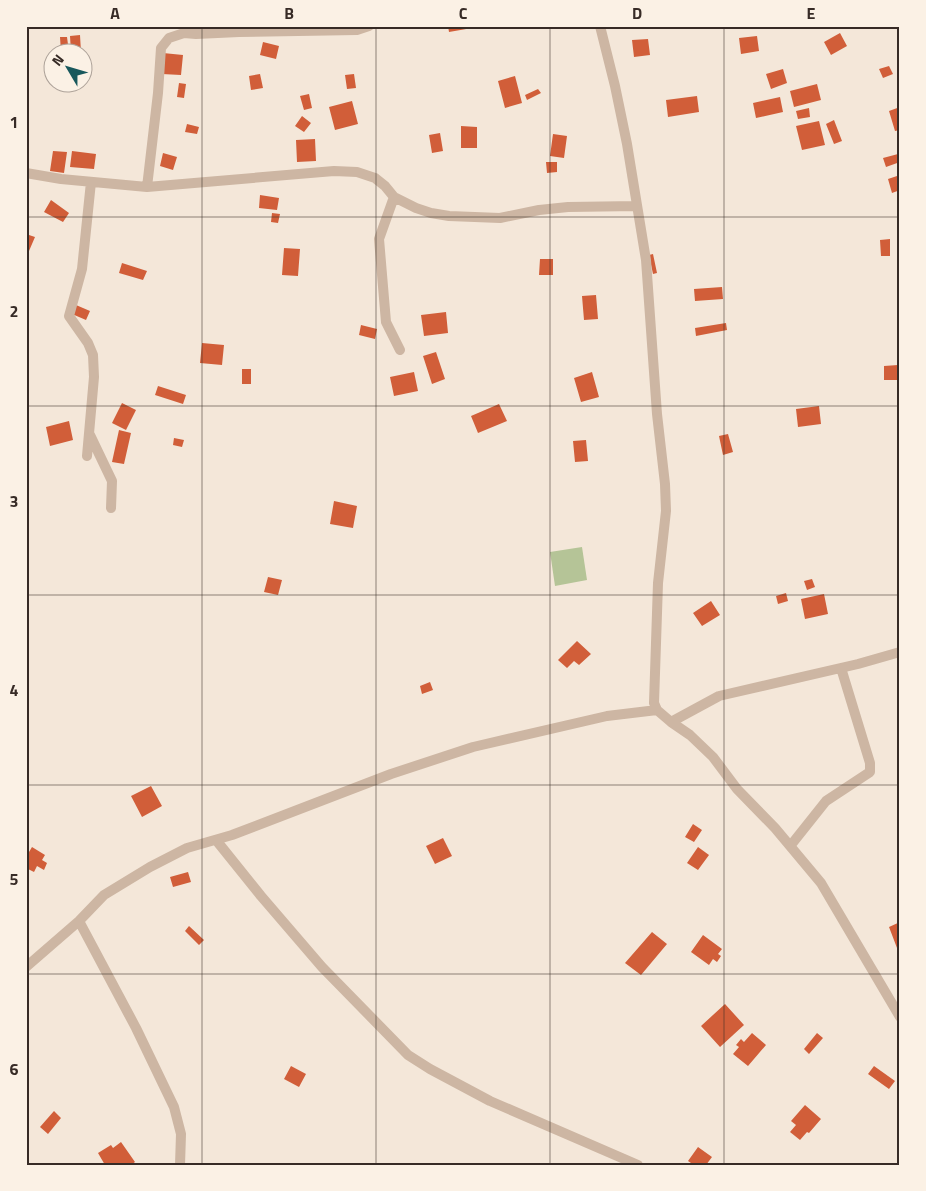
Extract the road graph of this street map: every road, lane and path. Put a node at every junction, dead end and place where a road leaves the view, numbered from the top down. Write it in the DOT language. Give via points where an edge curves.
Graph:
graph roads {
  1 [pos="369,26"];
  2 [pos="600,26"];
  3 [pos="26,173"];
  4 [pos="91,182"];
  5 [pos="147,187"];
  6 [pos="394,197"];
  7 [pos="637,206"];
  8 [pos="400,350"];
  9 [pos="89,434"];
  10 [pos="88,456"];
  11 [pos="112,508"];
  12 [pos="900,652"];
  13 [pos="841,668"];
  14 [pos="657,710"];
  15 [pos="671,722"];
  16 [pos="216,840"];
  17 [pos="790,845"];
  18 [pos="79,921"];
  19 [pos="26,967"];
  20 [pos="900,1017"];
  21 [pos="180,1165"];
  22 [pos="638,1165"];
  1 -- 5 [label="street" via="357,30 184,33 169,38 161,48"];
  2 -- 7 [label="street" via="619,105"];
  3 -- 4 [label="street"];
  4 -- 5 [label="street"];
  4 -- 9 [label="street" via="82,269 69,316 93,355"];
  5 -- 6 [label="street" via="334,171 357,172 375,178"];
  6 -- 7 [label="street" via="431,213 472,217 500,218 568,207"];
  6 -- 8 [label="street" via="379,239 386,322"];
  7 -- 14 [label="street" via="646,260 665,484 666,511 658,582 654,703"];
  9 -- 10 [label="street"];
  9 -- 11 [label="street" via="112,481"];
  12 -- 13 [label="street"];
  13 -- 15 [label="street" via="719,696"];
  13 -- 17 [label="street" via="870,772 826,801"];
  14 -- 15 [label="street"];
  14 -- 16 [label="street" via="607,716 473,747 391,774"];
  15 -- 17 [label="street" via="713,757 737,789"];
  16 -- 18 [label="street" via="187,848 134,875 104,895"];
  16 -- 22 [label="street" via="322,967 408,1055 490,1101"];
  17 -- 20 [label="street" via="821,883"];
  18 -- 19 [label="street"];
  18 -- 21 [label="street" via="174,1107 181,1134"];
}
